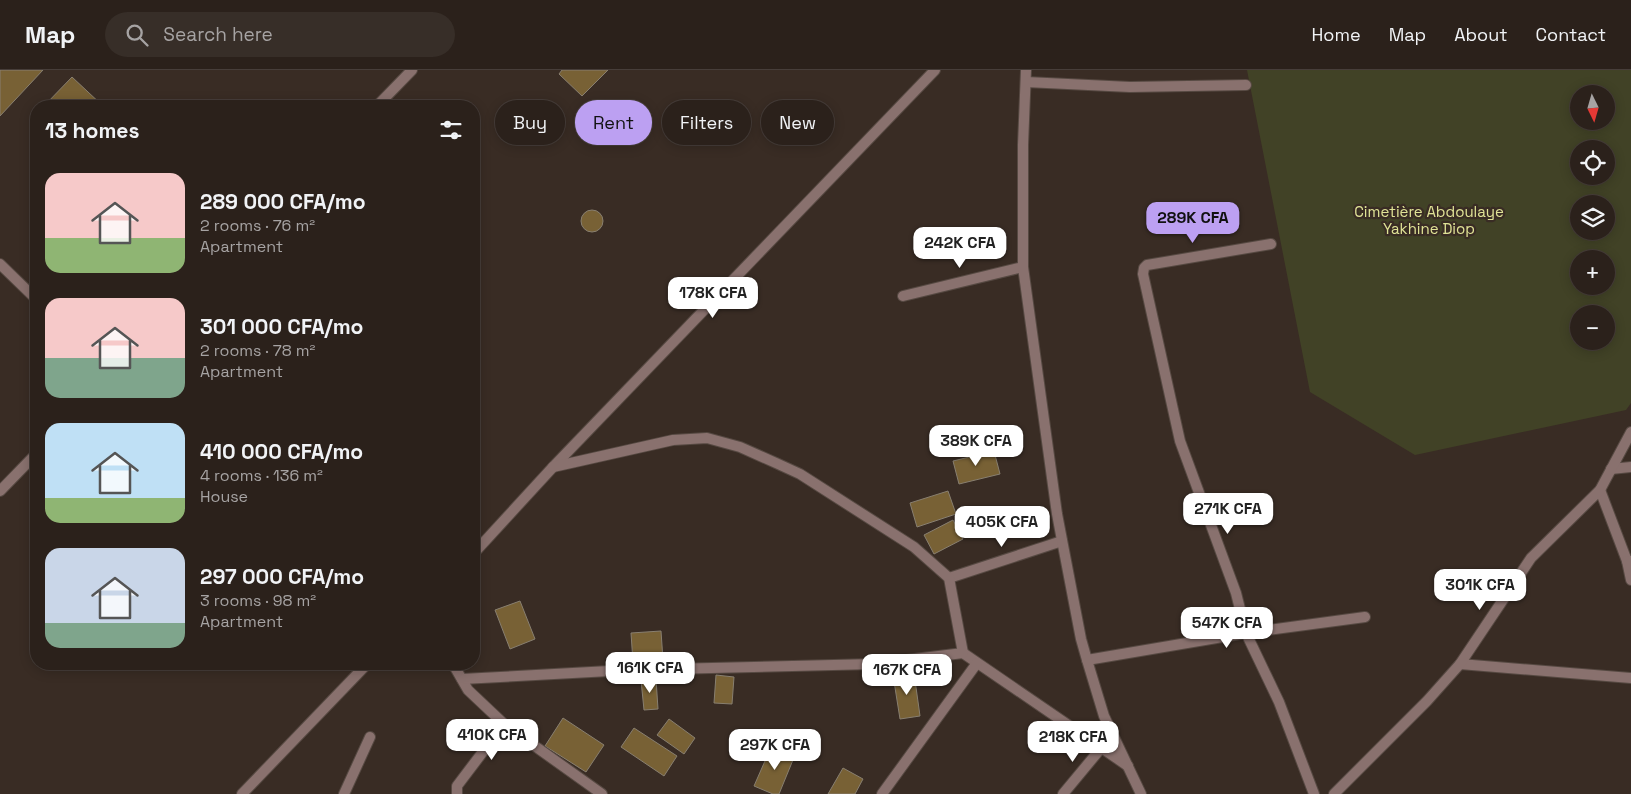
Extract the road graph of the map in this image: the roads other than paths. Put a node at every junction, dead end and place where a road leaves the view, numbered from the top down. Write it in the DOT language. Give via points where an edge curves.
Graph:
graph roads {
  1 [pos="412,70"];
  2 [pos="935,70"];
  3 [pos="1026,70"];
  4 [pos="1026,82"];
  5 [pos="1246,85"];
  6 [pos="383,100"];
  7 [pos="1271,244"];
  8 [pos="0,264"];
  9 [pos="1023,267"];
  10 [pos="30,293"];
  11 [pos="903,296"];
  12 [pos="1631,432"];
  13 [pos="30,460"];
  14 [pos="553,467"];
  15 [pos="1631,467"];
  16 [pos="1611,469"];
  17 [pos="1600,490"];
  18 [pos="0,491"];
  19 [pos="1062,541"];
  20 [pos="480,546"];
  21 [pos="1629,561"];
  22 [pos="950,578"];
  23 [pos="1631,580"];
  24 [pos="1364,617"];
  25 [pos="1246,633"];
  26 [pos="963,653"];
  27 [pos="1087,660"];
  28 [pos="977,663"];
  29 [pos="1460,664"];
  30 [pos="361,670"];
  31 [pos="457,670"];
  32 [pos="1631,678"];
  33 [pos="462,679"];
  34 [pos="504,724"];
  35 [pos="370,737"];
  36 [pos="1102,748"];
  37 [pos="1128,766"];
  38 [pos="242,794"];
  39 [pos="344,794"];
  40 [pos="457,794"];
  41 [pos="602,794"];
  42 [pos="882,794"];
  43 [pos="1063,794"];
  44 [pos="1141,794"];
  45 [pos="1314,794"];
  46 [pos="1334,794"];
  1 -- 6 [label="street"];
  2 -- 14 [label="street"];
  3 -- 4 [label="street"];
  4 -- 5 [label="street" via="1130,87"];
  4 -- 9 [label="street"];
  7 -- 25 [label="street" via="1147,265 1143,274 1180,440 1236,593"];
  8 -- 10 [label="street"];
  9 -- 11 [label="street"];
  9 -- 19 [label="street"];
  12 -- 16 [label="street"];
  13 -- 18 [label="street"];
  14 -- 20 [label="street"];
  14 -- 22 [label="street" via="673,440 707,438 740,447 800,474 914,547"];
  15 -- 16 [label="street"];
  16 -- 17 [label="street"];
  17 -- 21 [label="street"];
  17 -- 29 [label="street" via="1531,558"];
  19 -- 22 [label="street"];
  19 -- 27 [label="street"];
  21 -- 23 [label="street"];
  22 -- 26 [label="street"];
  24 -- 25 [label="street"];
  25 -- 27 [label="street"];
  25 -- 45 [label="street" via="1279,702"];
  26 -- 28 [label="street"];
  26 -- 33 [label="street" via="874,664 628,670"];
  27 -- 37 [label="street" via="1104,716"];
  28 -- 36 [label="street"];
  28 -- 42 [label="street"];
  29 -- 32 [label="street"];
  29 -- 46 [label="street"];
  30 -- 38 [label="street"];
  31 -- 33 [label="street"];
  33 -- 34 [label="street" via="468,690"];
  34 -- 40 [label="street" via="461,780 455,791"];
  34 -- 41 [label="street"];
  35 -- 39 [label="street"];
  36 -- 37 [label="street"];
  36 -- 43 [label="street"];
  37 -- 44 [label="street"];
}
